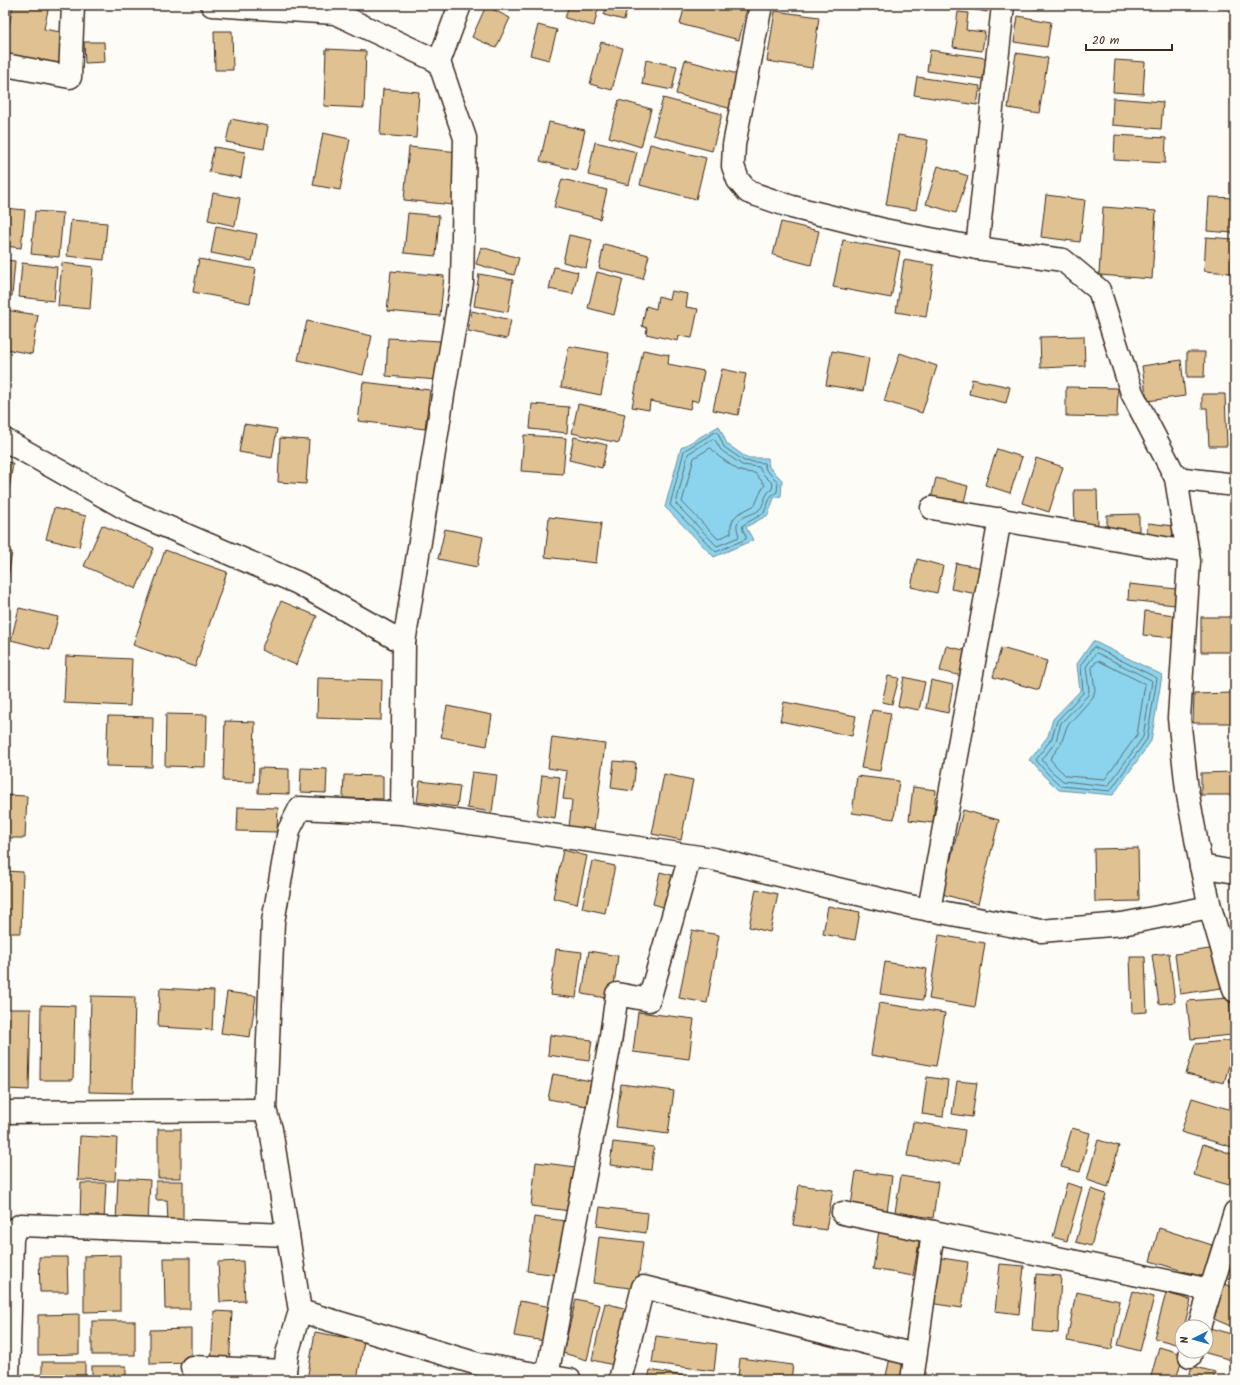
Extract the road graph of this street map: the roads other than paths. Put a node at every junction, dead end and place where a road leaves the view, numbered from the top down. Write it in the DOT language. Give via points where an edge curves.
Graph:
graph roads {
  1 [pos="73,5"];
  2 [pos="212,5"];
  3 [pos="460,5"];
  4 [pos="761,5"];
  5 [pos="1003,5"];
  6 [pos="439,62"];
  7 [pos="5,65"];
  8 [pos="977,248"];
  9 [pos="5,440"];
  10 [pos="1176,478"];
  11 [pos="1235,484"];
  12 [pos="932,508"];
  13 [pos="1000,519"];
  14 [pos="1188,552"];
  15 [pos="404,643"];
  16 [pos="402,813"];
  17 [pos="690,856"];
  18 [pos="1201,866"];
  19 [pos="1235,872"];
  20 [pos="1210,907"];
  21 [pos="929,910"];
  22 [pos="1235,991"];
  23 [pos="264,1110"];
  24 [pos="5,1112"];
  25 [pos="1235,1212"];
  26 [pos="843,1213"];
  27 [pos="933,1232"];
  28 [pos="288,1235"];
  29 [pos="1210,1290"];
  30 [pos="300,1311"];
  31 [pos="1201,1319"];
  32 [pos="915,1354"];
  33 [pos="192,1367"];
  34 [pos="285,1375"];
  35 [pos="548,1376"];
  36 [pos="8,1380"];
  37 [pos="570,1380"];
  38 [pos="620,1380"];
  39 [pos="912,1380"];
  1 -- 7 [label="street" via="70,77"];
  2 -- 6 [label="street" via="334,13"];
  3 -- 6 [label="street"];
  4 -- 8 [label="street" via="734,145 733,166 738,180 748,192 792,207 884,230"];
  5 -- 8 [label="street"];
  6 -- 15 [label="street" via="465,138 462,283"];
  8 -- 10 [label="street" via="1063,260 1099,290 1132,393"];
  9 -- 15 [label="street" via="130,510 298,583"];
  10 -- 11 [label="street"];
  10 -- 14 [label="street"];
  12 -- 13 [label="street"];
  13 -- 14 [label="street"];
  13 -- 21 [label="street"];
  14 -- 18 [label="street" via="1179,718 1187,790"];
  15 -- 16 [label="street"];
  16 -- 17 [label="street"];
  16 -- 23 [label="street" via="300,808 290,830 273,922"];
  17 -- 21 [label="street" via="713,859"];
  17 -- 35 [label="street" via="649,1000 617,994"];
  18 -- 19 [label="street"];
  18 -- 20 [label="street"];
  20 -- 21 [label="street" via="1122,924 1042,931"];
  20 -- 22 [label="street"];
  23 -- 24 [label="street"];
  23 -- 28 [label="street" via="271,1129"];
  25 -- 29 [label="street"];
  26 -- 27 [label="street"];
  27 -- 29 [label="street"];
  27 -- 32 [label="street"];
  28 -- 30 [label="street"];
  28 -- 36 [label="street" via="20,1225 15,1229 12,1239"];
  29 -- 31 [label="street"];
  30 -- 34 [label="street" via="287,1354"];
  30 -- 35 [label="street" via="478,1364"];
  32 -- 38 [label="street" via="643,1287"];
  32 -- 39 [label="street"];
  33 -- 34 [label="street"];
  35 -- 37 [label="street"];
}
